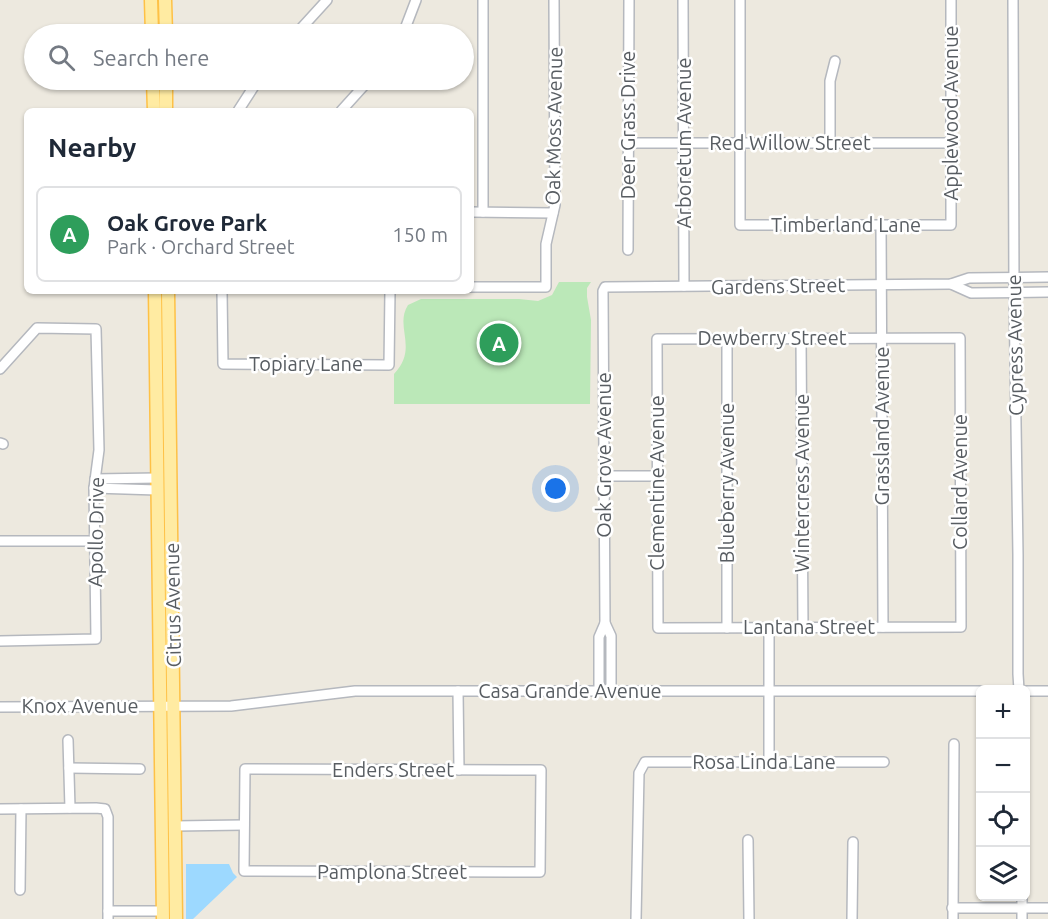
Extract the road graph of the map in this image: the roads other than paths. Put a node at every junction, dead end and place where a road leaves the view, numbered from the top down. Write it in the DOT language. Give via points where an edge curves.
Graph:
graph roads {
  1 [pos="151,0"];
  2 [pos="165,0"];
  3 [pos="327,0"];
  4 [pos="416,0"];
  5 [pos="483,0"];
  6 [pos="554,0"];
  7 [pos="629,0"];
  8 [pos="683,0"];
  9 [pos="740,0"];
  10 [pos="951,0"];
  11 [pos="1013,0"];
  12 [pos="152,24"];
  13 [pos="165,24"];
  14 [pos="305,24"];
  15 [pos="407,24"];
  16 [pos="835,61"];
  17 [pos="153,90"];
  18 [pos="166,90"];
  19 [pos="252,90"];
  20 [pos="360,90"];
  21 [pos="154,108"];
  22 [pos="166,108"];
  23 [pos="240,108"];
  24 [pos="344,108"];
  25 [pos="684,142"];
  26 [pos="830,142"];
  27 [pos="628,143"];
  28 [pos="742,143"];
  29 [pos="951,143"];
  30 [pos="474,212"];
  31 [pos="483,212"];
  32 [pos="553,213"];
  33 [pos="881,225"];
  34 [pos="951,225"];
  35 [pos="628,250"];
  36 [pos="1048,277"];
  37 [pos="1014,278"];
  38 [pos="951,284"];
  39 [pos="882,285"];
  40 [pos="684,286"];
  41 [pos="474,287"];
  42 [pos="605,287"];
  43 [pos="1014,292"];
  44 [pos="1048,292"];
  45 [pos="155,294"];
  46 [pos="168,294"];
  47 [pos="222,294"];
  48 [pos="390,294"];
  49 [pos="801,338"];
  50 [pos="882,338"];
  51 [pos="960,338"];
  52 [pos="657,339"];
  53 [pos="727,339"];
  54 [pos="0,369"];
  55 [pos="604,476"];
  56 [pos="657,476"];
  57 [pos="129,479"];
  58 [pos="94,484"];
  59 [pos="157,484"];
  60 [pos="129,489"];
  61 [pos="0,541"];
  62 [pos="94,541"];
  63 [pos="605,623"];
  64 [pos="769,627"];
  65 [pos="803,627"];
  66 [pos="883,627"];
  67 [pos="960,627"];
  68 [pos="658,628"];
  69 [pos="728,628"];
  70 [pos="0,641"];
  71 [pos="1019,685"];
  72 [pos="599,690"];
  73 [pos="611,690"];
  74 [pos="458,691"];
  75 [pos="770,691"];
  76 [pos="976,691"];
  77 [pos="1030,691"];
  78 [pos="1048,691"];
  79 [pos="161,706"];
  80 [pos="174,706"];
  81 [pos="0,707"];
  82 [pos="68,740"];
  83 [pos="954,744"];
  84 [pos="770,761"];
  85 [pos="884,762"];
  86 [pos="69,768"];
  87 [pos="140,770"];
  88 [pos="459,770"];
  89 [pos="70,808"];
  90 [pos="0,809"];
  91 [pos="21,809"];
  92 [pos="244,825"];
  93 [pos="175,826"];
  94 [pos="748,840"];
  95 [pos="853,842"];
  96 [pos="540,872"];
  97 [pos="20,891"];
  98 [pos="1022,901"];
  99 [pos="952,908"];
  100 [pos="1022,908"];
  101 [pos="1048,908"];
  102 [pos="108,915"];
  103 [pos="163,915"];
  104 [pos="176,919"];
  105 [pos="636,919"];
  106 [pos="749,919"];
  107 [pos="852,919"];
  108 [pos="952,919"];
  109 [pos="1022,919"];
  1 -- 12 [label="main road"];
  2 -- 13 [label="main road"];
  3 -- 14 [label="street"];
  4 -- 15 [label="street"];
  5 -- 31 [label="street"];
  6 -- 32 [label="street, Oak Moss Avenue"];
  7 -- 27 [label="street, Deer Grass Drive"];
  8 -- 25 [label="street, Arboretum Avenue"];
  9 -- 28 [label="street"];
  10 -- 29 [label="street, Applewood Avenue"];
  11 -- 37 [label="street, Cypress Avenue"];
  16 -- 26 [label="street" via="830,81"];
  17 -- 21 [label="main road"];
  18 -- 22 [label="main road"];
  19 -- 23 [label="street"];
  20 -- 24 [label="street"];
  25 -- 27 [label="street, Red Willow Street"];
  25 -- 28 [label="street, Red Willow Street"];
  25 -- 40 [label="street, Arboretum Avenue"];
  26 -- 28 [label="street, Red Willow Street"];
  26 -- 29 [label="street, Red Willow Street"];
  27 -- 35 [label="street, Deer Grass Drive"];
  28 -- 33 [label="street, Timberland Lane" via="740,225"];
  29 -- 34 [label="street, Applewood Avenue"];
  30 -- 31 [label="street"];
  31 -- 32 [label="street"];
  32 -- 41 [label="street, Oak Moss Avenue" via="546,244 546,287"];
  33 -- 34 [label="street, Timberland Lane"];
  33 -- 39 [label="street, Grassland Avenue"];
  36 -- 37 [label="street, Gardens Street"];
  37 -- 38 [label="street, Gardens Street" via="969,278"];
  37 -- 43 [label="street, Cypress Avenue"];
  38 -- 39 [label="street, Gardens Street"];
  38 -- 43 [label="street, Gardens Street" via="970,293"];
  39 -- 40 [label="street, Gardens Street"];
  39 -- 50 [label="street, Grassland Avenue"];
  40 -- 42 [label="street, Gardens Street"];
  42 -- 55 [label="street, Oak Grove Avenue"];
  43 -- 44 [label="street, Gardens Street"];
  43 -- 71 [label="street, Cypress Avenue"];
  45 -- 59 [label="main road, Citrus Avenue"];
  46 -- 80 [label="main road, Citrus Avenue"];
  47 -- 48 [label="street, Topiary Lane" via="223,364 388,365"];
  49 -- 50 [label="street, Dewberry Street"];
  49 -- 53 [label="street, Dewberry Street"];
  49 -- 65 [label="street, Wintercress Avenue"];
  50 -- 51 [label="street, Dewberry Street"];
  50 -- 66 [label="street, Grassland Avenue"];
  51 -- 67 [label="street, Collard Avenue"];
  52 -- 53 [label="street, Dewberry Street"];
  52 -- 56 [label="street, Clementine Avenue"];
  53 -- 69 [label="street, Blueberry Avenue"];
  54 -- 58 [label="street, Apollo Drive" via="37,328 96,329 99,450"];
  55 -- 56 [label="street"];
  55 -- 63 [label="street, Oak Grove Avenue"];
  56 -- 68 [label="street, Clementine Avenue"];
  57 -- 58 [label="street"];
  57 -- 59 [label="street"];
  57 -- 60 [label="street"];
  58 -- 60 [label="street"];
  58 -- 62 [label="street, Apollo Drive"];
  59 -- 60 [label="street"];
  59 -- 79 [label="main road, Citrus Avenue"];
  61 -- 62 [label="street"];
  62 -- 70 [label="street, Apollo Drive" via="96,639"];
  63 -- 72 [label="street, Oak Grove Avenue" via="599,637"];
  63 -- 73 [label="street, Oak Grove Avenue" via="610,636"];
  64 -- 65 [label="street, Lantana Street"];
  64 -- 69 [label="street, Lantana Street"];
  64 -- 75 [label="street"];
  65 -- 66 [label="street, Lantana Street"];
  66 -- 67 [label="street, Lantana Street"];
  68 -- 69 [label="street, Lantana Street"];
  72 -- 73 [label="street, Casa Grande Avenue"];
  72 -- 74 [label="street, Casa Grande Avenue"];
  73 -- 75 [label="street, Casa Grande Avenue"];
  74 -- 80 [label="street, Casa Grande Avenue" via="336,691 250,705"];
  74 -- 88 [label="street"];
  75 -- 76 [label="street, Casa Grande Avenue"];
  75 -- 84 [label="street"];
  77 -- 78 [label="street"];
  79 -- 80 [label="street, Casa Grande Avenue"];
  79 -- 81 [label="street, Knox Avenue"];
  79 -- 103 [label="main road, Citrus Avenue"];
  80 -- 93 [label="main road, Citrus Avenue"];
  82 -- 86 [label="street"];
  83 -- 99 [label="street"];
  84 -- 85 [label="street, Rosa Linda Lane"];
  84 -- 105 [label="street, Rosa Linda Lane" via="645,762 639,773"];
  86 -- 87 [label="street"];
  86 -- 89 [label="street"];
  88 -- 92 [label="street, Enders Street" via="245,769"];
  88 -- 96 [label="street, Enders Street" via="541,770"];
  89 -- 91 [label="street"];
  89 -- 102 [label="street" via="105,809 108,817"];
  90 -- 91 [label="street"];
  91 -- 97 [label="street"];
  92 -- 93 [label="street"];
  92 -- 96 [label="street, Pamplona Street" via="244,871"];
  93 -- 104 [label="main road, Citrus Avenue"];
  94 -- 106 [label="street"];
  95 -- 107 [label="street"];
  98 -- 100 [label="street"];
  99 -- 100 [label="street"];
  99 -- 108 [label="street"];
  100 -- 101 [label="street"];
  100 -- 109 [label="street"];
  102 -- 103 [label="street"];
}
